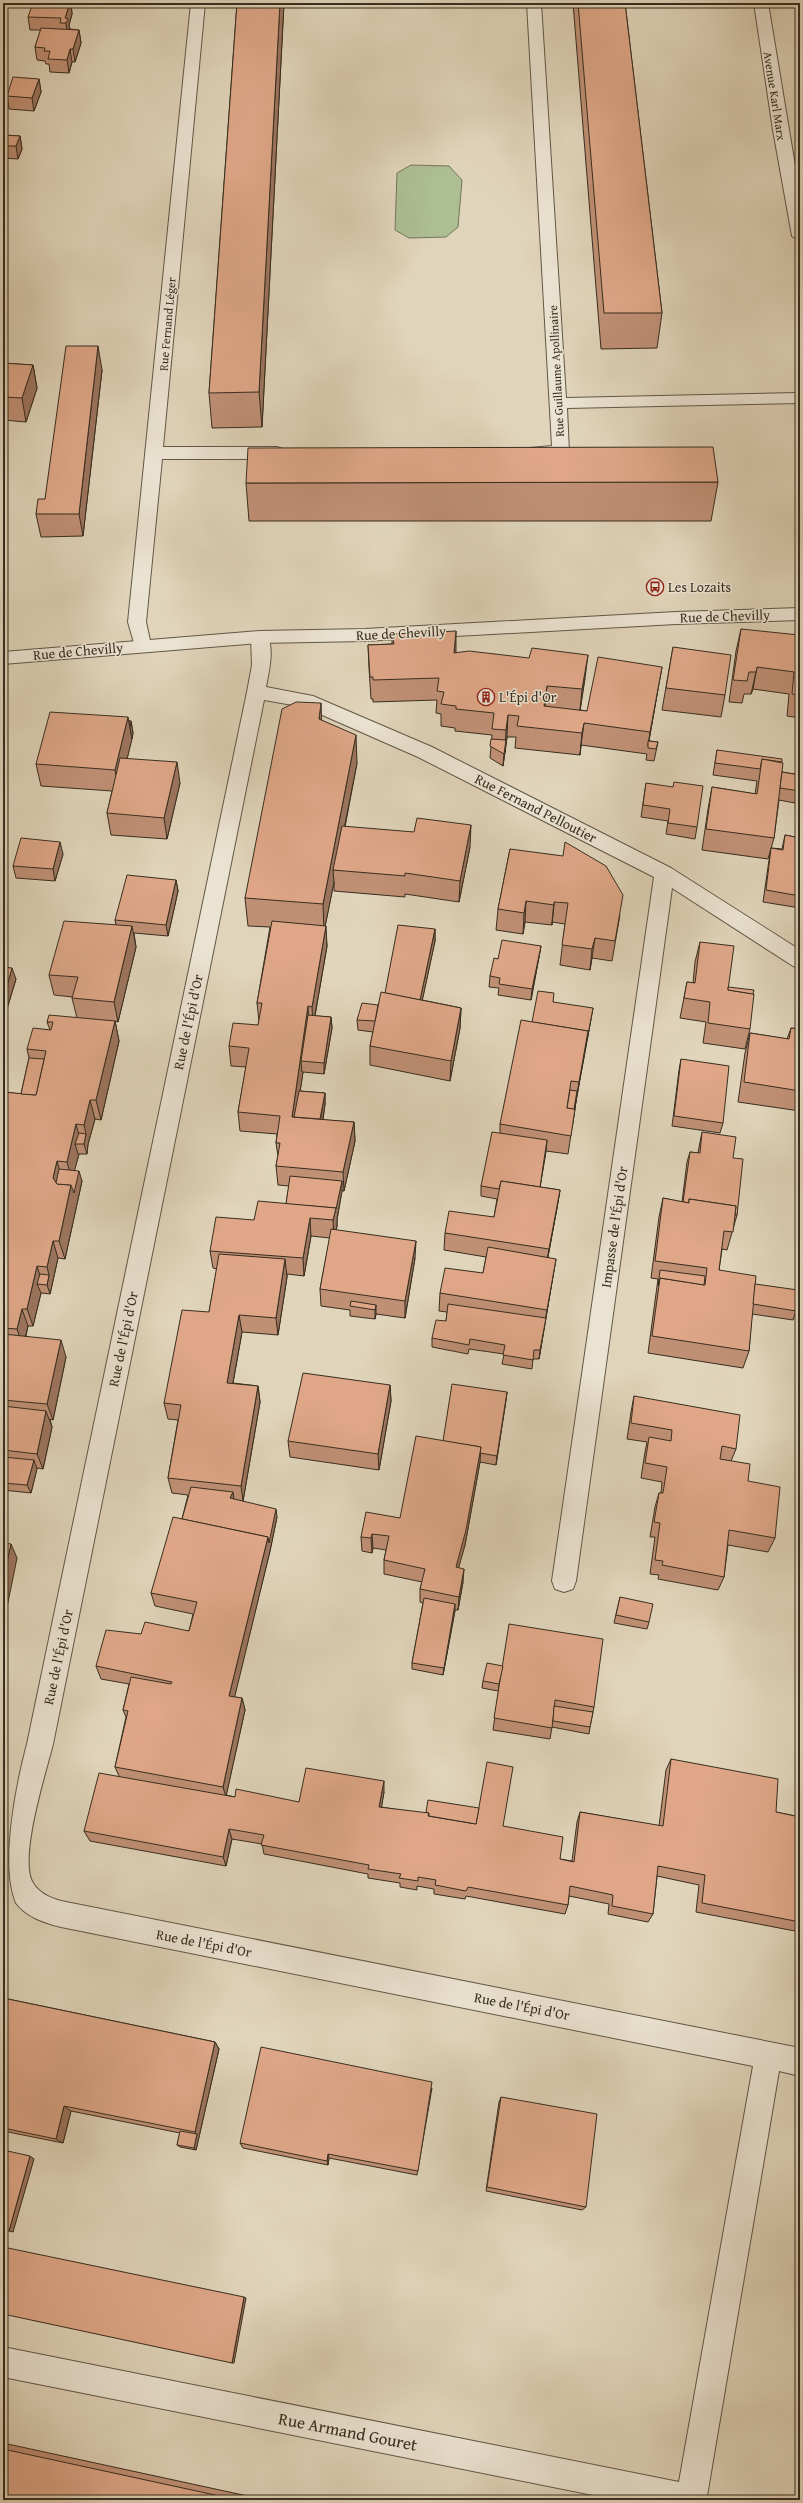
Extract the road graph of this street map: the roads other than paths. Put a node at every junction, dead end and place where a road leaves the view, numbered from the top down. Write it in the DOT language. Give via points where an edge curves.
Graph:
graph roads {
  1 [pos="198,3"];
  2 [pos="534,3"];
  3 [pos="761,3"];
  4 [pos="800,236"];
  5 [pos="800,398"];
  6 [pos="558,403"];
  7 [pos="522,452"];
  8 [pos="154,453"];
  9 [pos="296,453"];
  10 [pos="800,614"];
  11 [pos="260,637"];
  12 [pos="142,645"];
  13 [pos="3,658"];
  14 [pos="256,692"];
  15 [pos="664,873"];
  16 [pos="800,960"];
  17 [pos="564,1581"];
  18 [pos="768,2056"];
  19 [pos="800,2062"];
  20 [pos="3,2362"];
  21 [pos="692,2500"];
  1 -- 8 [label="street, Rue Fernand Léger"];
  2 -- 6 [label="street, Rue Guillaume Apollinaire"];
  3 -- 4 [label="street, Avenue Karl Marx" via="780,130"];
  5 -- 6 [label="street"];
  6 -- 7 [label="street, Rue Guillaume Apollinaire" via="561,452"];
  8 -- 9 [label="street"];
  8 -- 12 [label="street, Rue Fernand Léger" via="137,622"];
  10 -- 11 [label="street, Rue de Chevilly" via="365,635"];
  11 -- 12 [label="street, Rue de Chevilly"];
  11 -- 14 [label="street, Rue de l'Épi d'Or" via="261,665"];
  12 -- 13 [label="street, Rue de Chevilly"];
  14 -- 15 [label="street, Rue Fernand Pelloutier" via="307,701 425,752"];
  14 -- 18 [label="street, Rue de l'Épi d'Or" via="40,1744 18,1835 16,1871 21,1888 32,1901 46,1910 61,1914"];
  15 -- 16 [label="street, Rue Fernand Pelloutier"];
  15 -- 17 [label="street, Impasse de l'Épi d'Or"];
  18 -- 19 [label="street, Rue de l'Épi d'Or"];
  18 -- 21 [label="street"];
  20 -- 21 [label="street, Rue Armand Gouret"];
}
